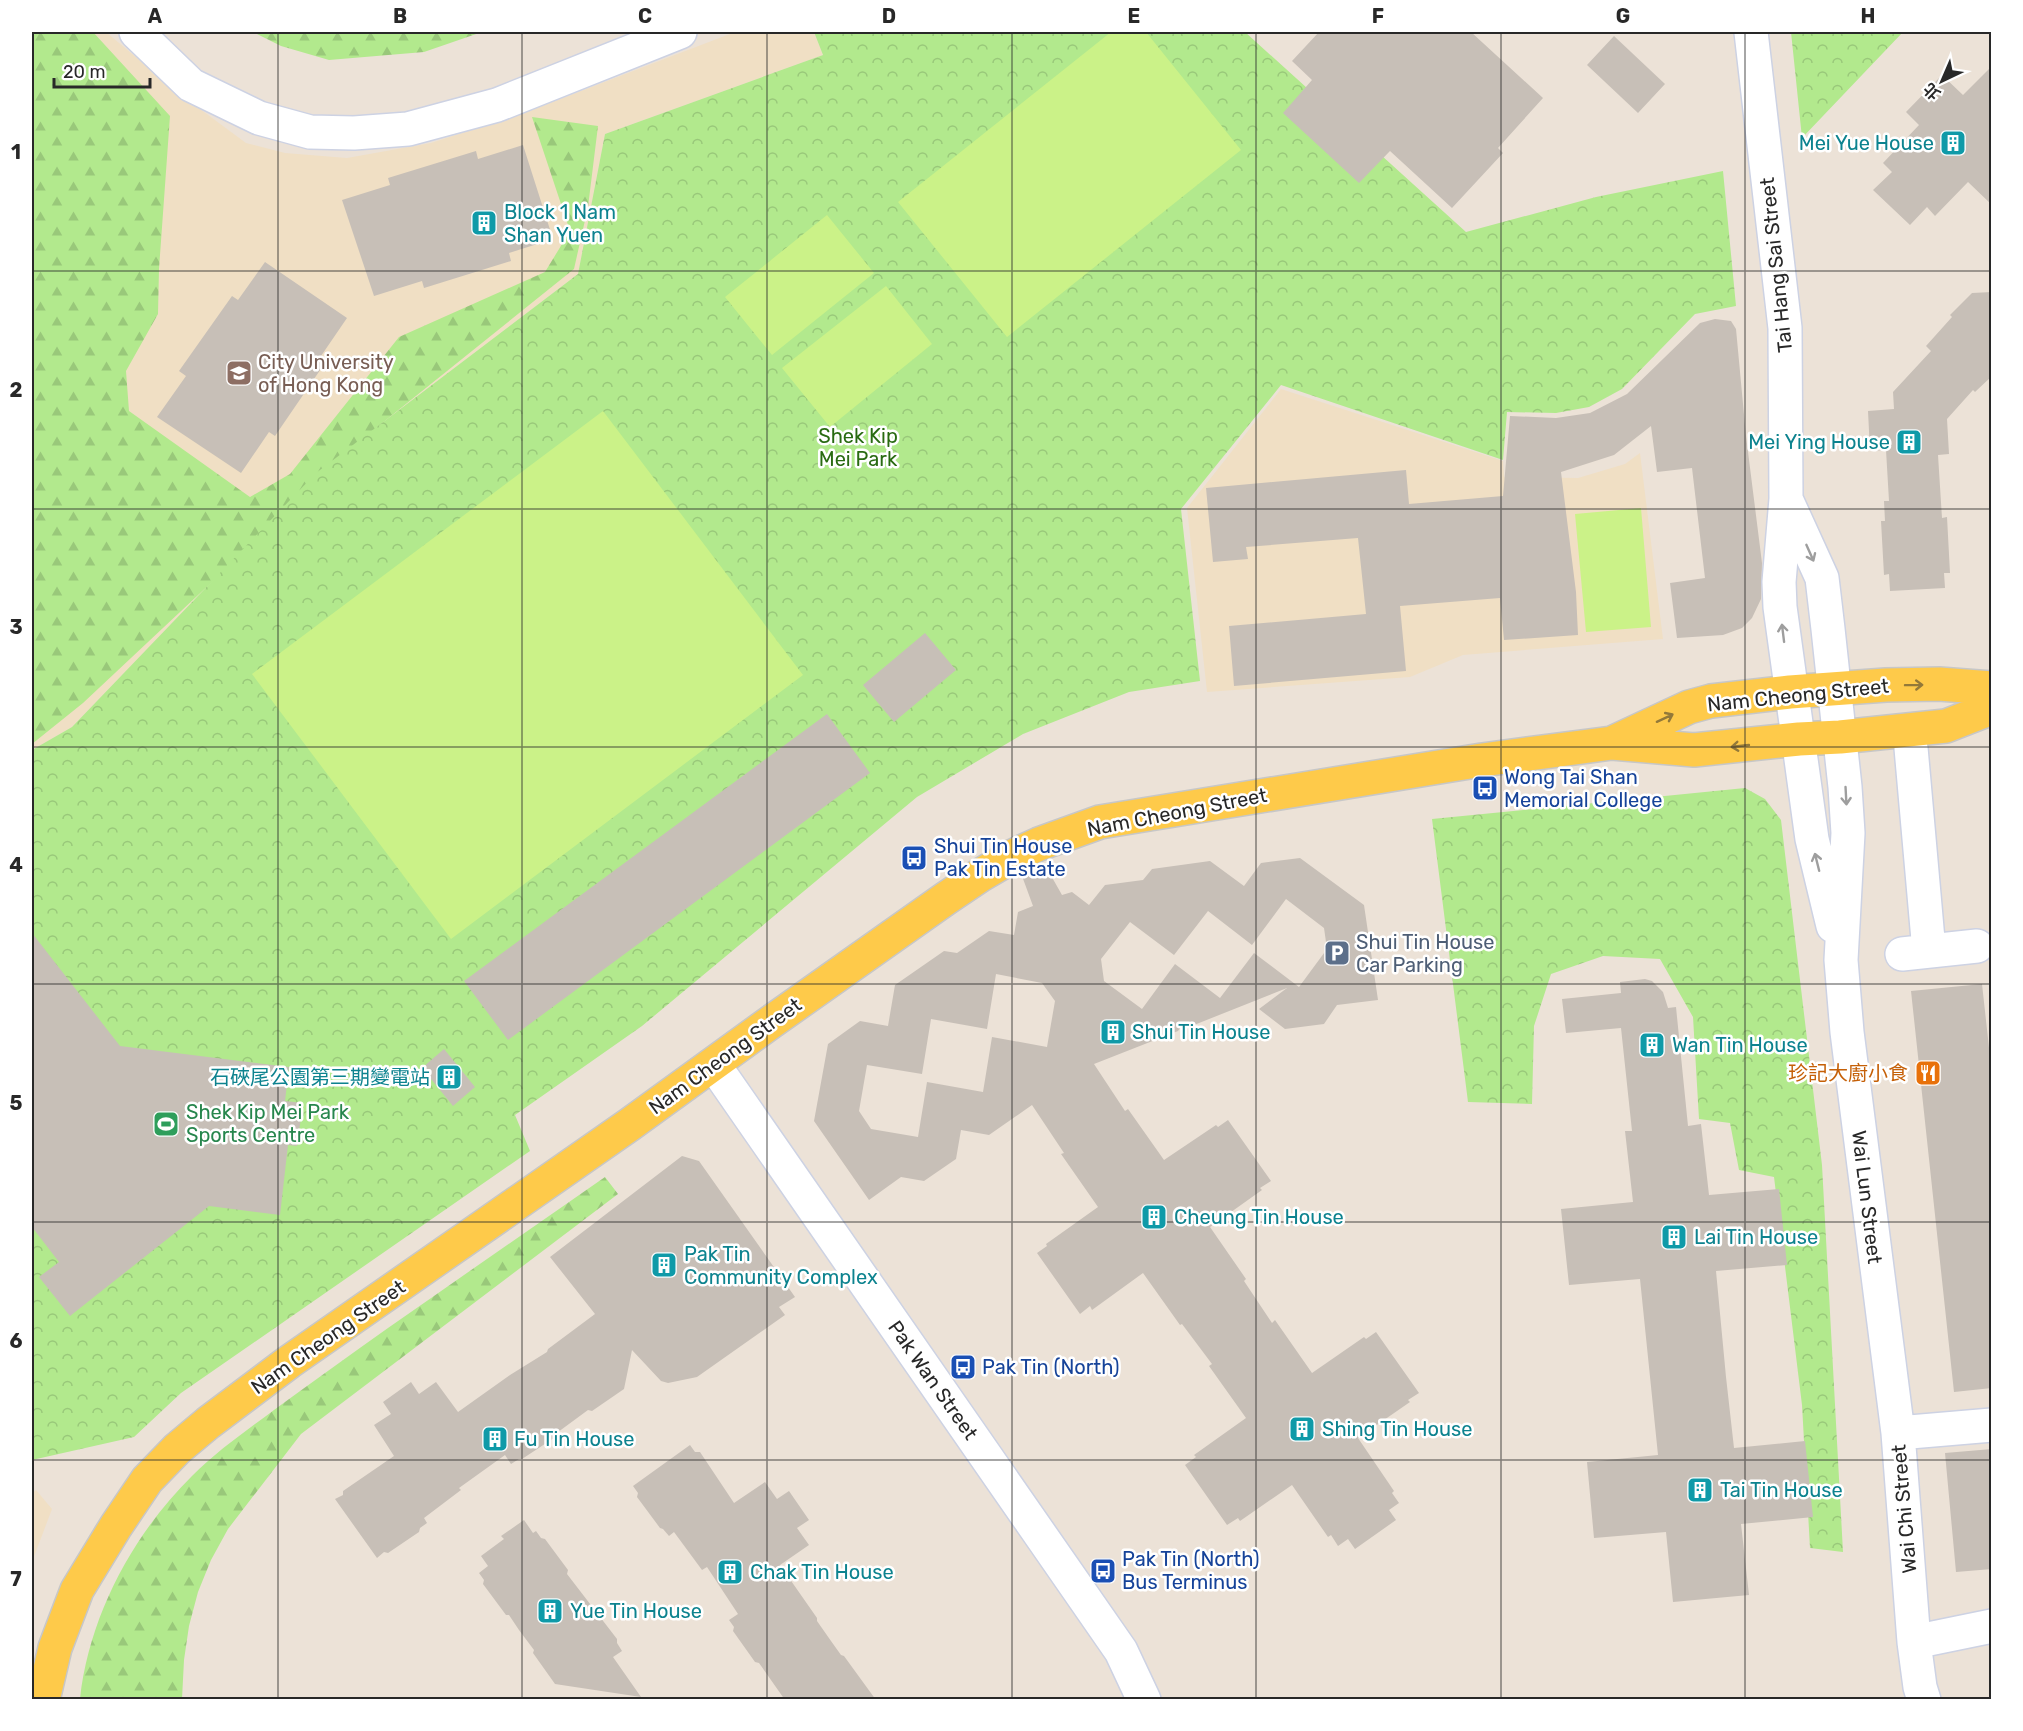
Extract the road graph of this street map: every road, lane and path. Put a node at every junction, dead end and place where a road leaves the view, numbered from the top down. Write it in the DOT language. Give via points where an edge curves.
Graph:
graph roads {
  1 [pos="136,32"];
  2 [pos="680,32"];
  3 [pos="1751,32"];
  4 [pos="1786,499"];
  5 [pos="1992,688"];
  6 [pos="1834,689"];
  7 [pos="1790,692"];
  8 [pos="1992,708"];
  9 [pos="1840,737"];
  10 [pos="1798,739"];
  11 [pos="1612,743"];
  12 [pos="1911,748"];
  13 [pos="1977,946"];
  14 [pos="1841,960"];
  15 [pos="714,1065"];
  16 [pos="1992,1425"];
  17 [pos="1898,1433"];
  18 [pos="1992,1626"];
  19 [pos="1914,1642"];
  20 [pos="43,1700"];
  21 [pos="1144,1700"];
  22 [pos="1924,1700"];
  1 -- 2 [label="street" via="191,85 259,118 310,132 354,133 408,129 498,105"];
  3 -- 4 [label="street, Tai Hang Sai Street" via="1785,328"];
  4 -- 6 [label="street, Tai Hang Sai Street, one-way" via="1822,578"];
  7 -- 4 [label="street, Tai Hang Sai Street, one-way" via="1779,582"];
  6 -- 5 [label="main road, Nam Cheong Street, one-way" via="1939,684"];
  6 -- 7 [label="main road, Nam Cheong Street"];
  6 -- 9 [label="street, Wai Lun Street"];
  7 -- 10 [label="street, Wai Lun Street"];
  11 -- 7 [label="main road, Nam Cheong Street, one-way" via="1689,707"];
  8 -- 9 [label="main road, Nam Cheong Street" via="1946,726"];
  9 -- 10 [label="main road, Nam Cheong Street"];
  9 -- 14 [label="street, Wai Lun Street, one-way" via="1848,833"];
  10 -- 11 [label="main road, Nam Cheong Street, one-way" via="1694,750"];
  14 -- 10 [label="street, Wai Lun Street, one-way" via="1812,839"];
  11 -- 15 [label="main road, Nam Cheong Street" via="1482,760 1100,822 1040,844 979,876"];
  12 -- 13 [label="street" via="1915,952"];
  14 -- 17 [label="street, Wai Lun Street" via="1848,1044"];
  15 -- 20 [label="main road, Nam Cheong Street" via="289,1362 177,1449 147,1480 77,1590 55,1648"];
  15 -- 21 [label="street, Pak Wan Street" via="1121,1651"];
  16 -- 17 [label="street, Wai Chi Street"];
  17 -- 19 [label="street, Wai Chi Street"];
  18 -- 19 [label="street"];
  19 -- 22 [label="street"];
}
